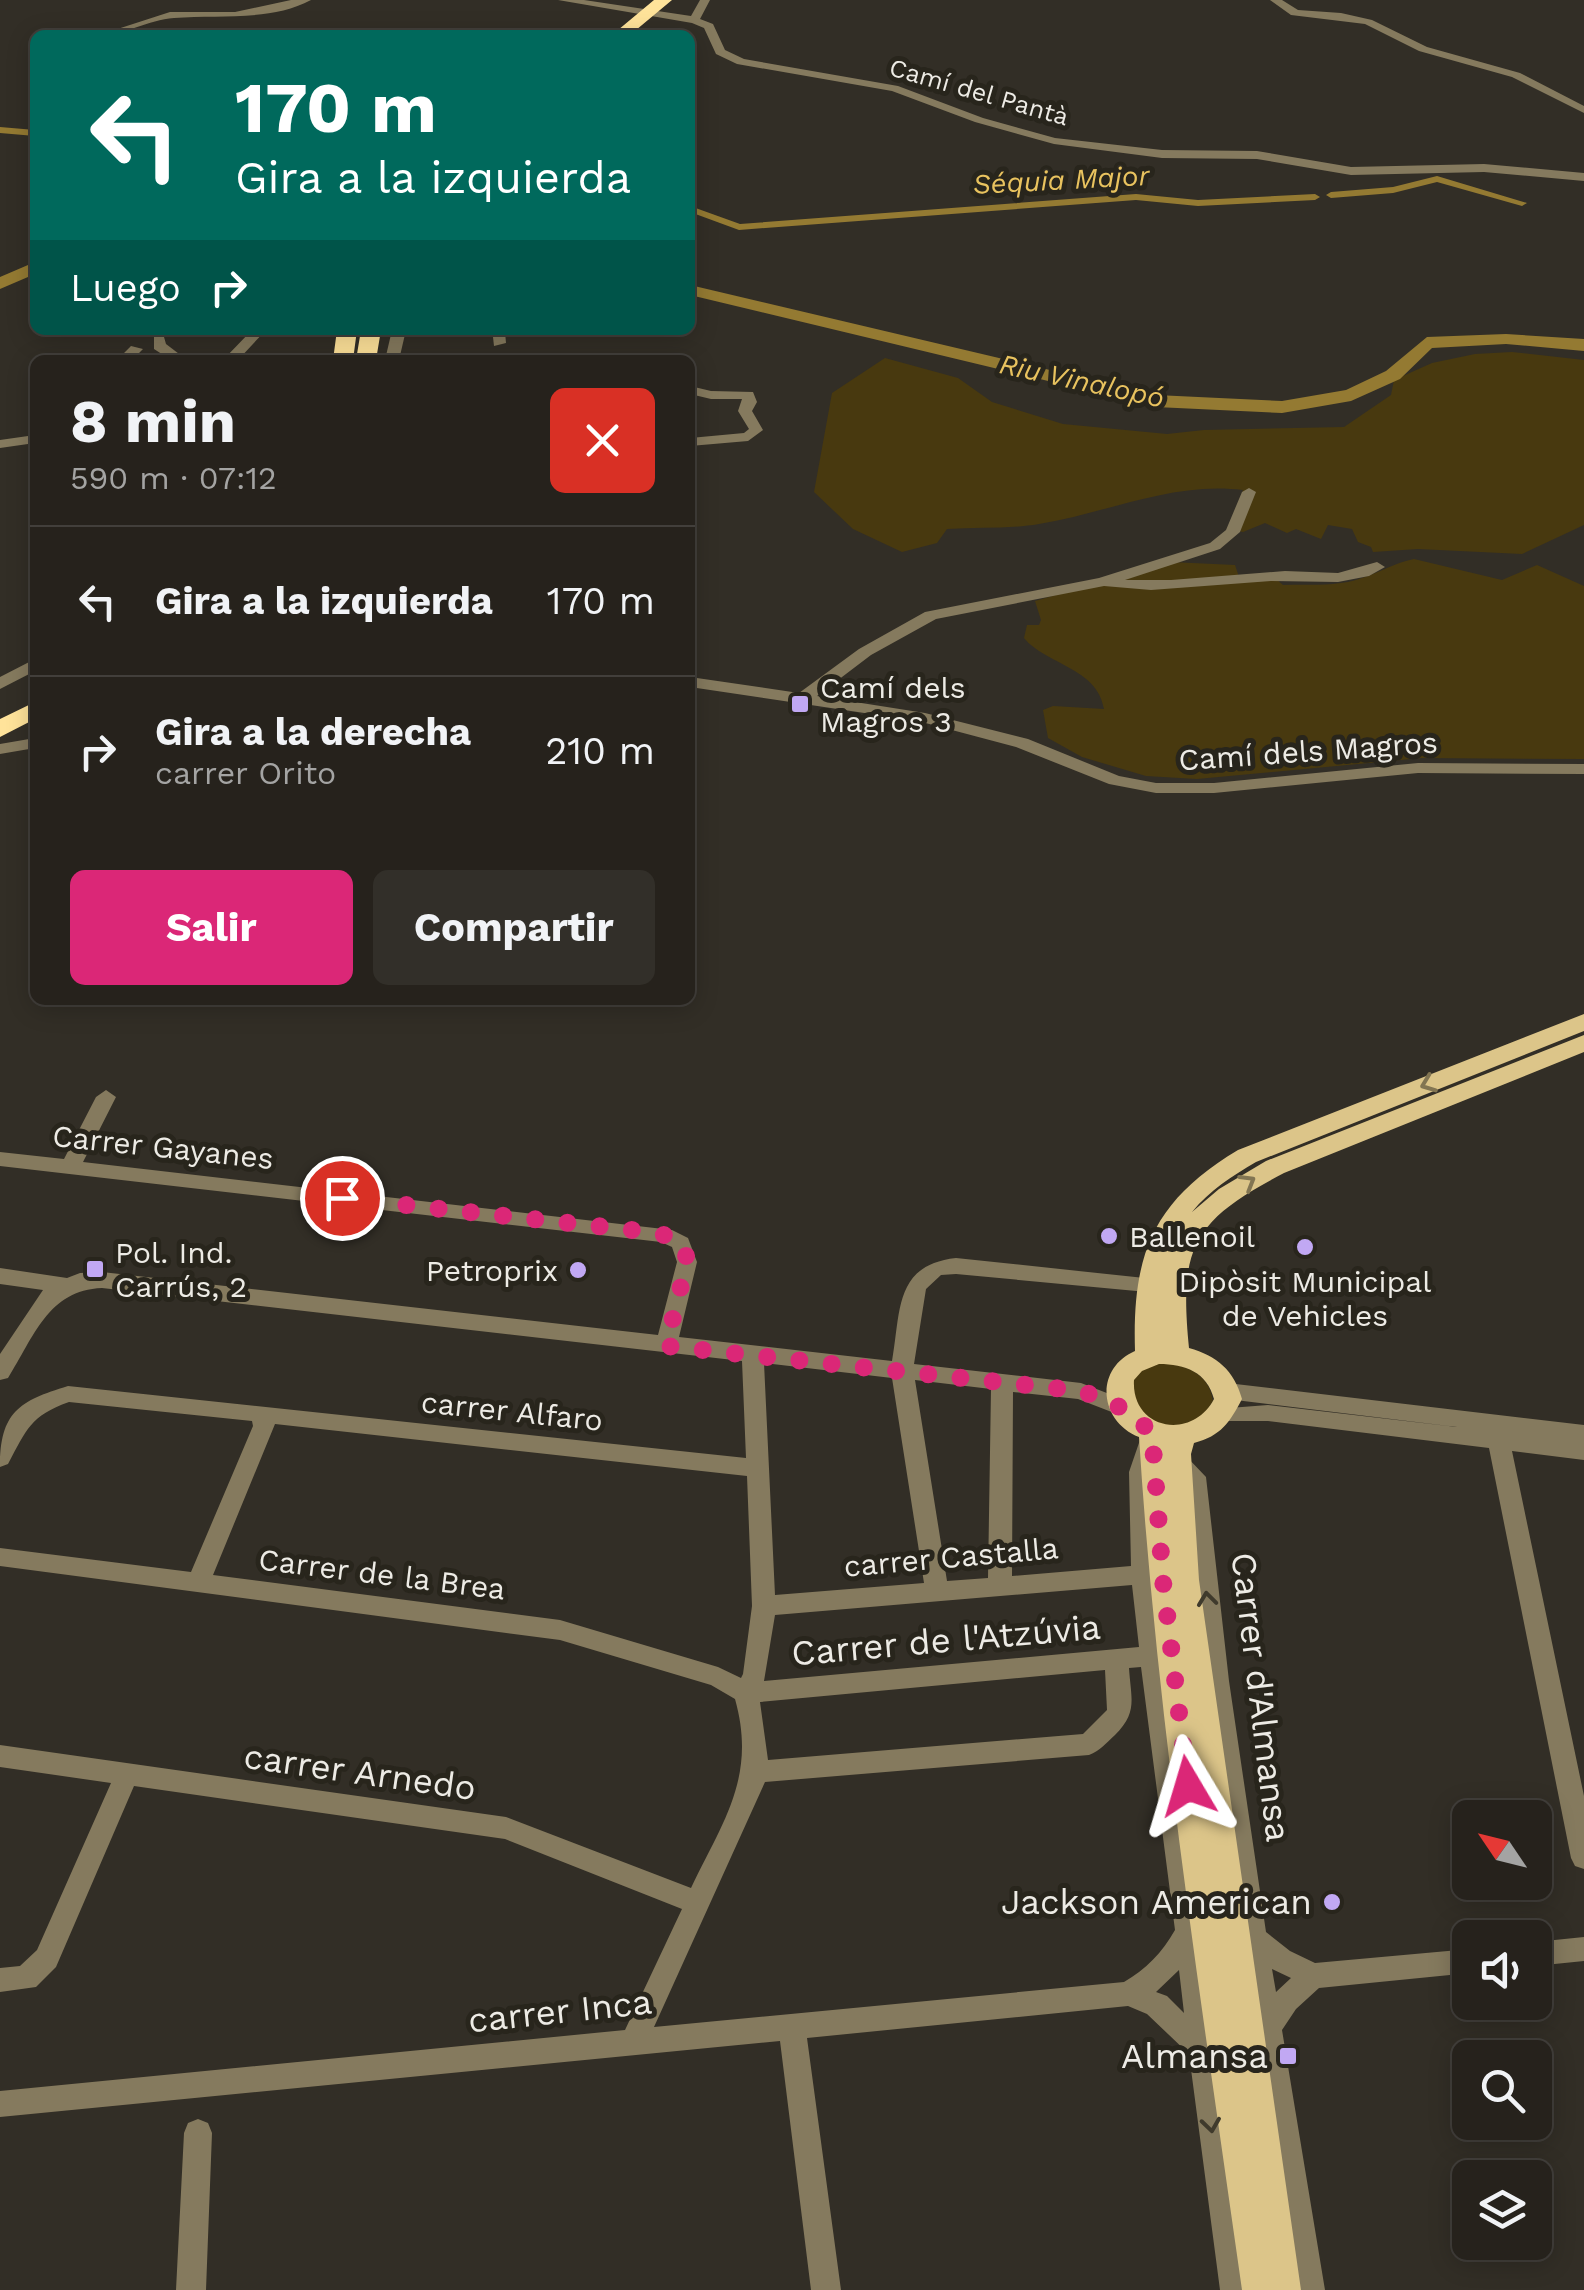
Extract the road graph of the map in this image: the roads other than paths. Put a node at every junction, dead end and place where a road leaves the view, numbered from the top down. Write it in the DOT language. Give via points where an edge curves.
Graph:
graph roads {
  1 [pos="306,0"];
  2 [pos="563,0"];
  3 [pos="664,0"];
  4 [pos="678,0"];
  5 [pos="705,0"];
  6 [pos="1274,0"];
  7 [pos="617,5"];
  8 [pos="690,19"];
  9 [pos="120,30"];
  10 [pos="626,30"];
  11 [pos="643,30"];
  12 [pos="1584,110"];
  13 [pos="1583,177"];
  14 [pos="254,335"];
  15 [pos="500,335"];
  16 [pos="159,340"];
  17 [pos="500,343"];
  18 [pos="172,355"];
  19 [pos="235,355"];
  20 [pos="695,391"];
  21 [pos="30,440"];
  22 [pos="695,442"];
  23 [pos="0,444"];
  24 [pos="1249,492"];
  25 [pos="1377,566"];
  26 [pos="1102,582"];
  27 [pos="30,667"];
  28 [pos="695,683"];
  29 [pos="0,684"];
  30 [pos="30,693"];
  31 [pos="805,698"];
  32 [pos="0,710"];
  33 [pos="30,712"];
  34 [pos="0,730"];
  35 [pos="30,744"];
  36 [pos="0,749"];
  37 [pos="1584,769"];
  38 [pos="1584,1022"];
  39 [pos="1584,1043"];
  40 [pos="106,1097"];
  41 [pos="0,1159"];
  42 [pos="70,1167"];
  43 [pos="0,1276"];
  44 [pos="1147,1284"];
  45 [pos="64,1285"];
  46 [pos="666,1346"];
  47 [pos="1163,1355"];
  48 [pos="753,1356"];
  49 [pos="902,1370"];
  50 [pos="0,1372"];
  51 [pos="1002,1382"];
  52 [pos="1120,1396"];
  53 [pos="1225,1403"];
  54 [pos="262,1414"];
  55 [pos="1584,1434"];
  56 [pos="1499,1441"];
  57 [pos="1166,1443"];
  58 [pos="1584,1451"];
  59 [pos="0,1458"];
  60 [pos="755,1468"];
  61 [pos="0,1557"];
  62 [pos="1143,1575"];
  63 [pos="198,1583"];
  64 [pos="1000,1585"];
  65 [pos="937,1591"];
  66 [pos="764,1606"];
  67 [pos="1152,1656"];
  68 [pos="1116,1660"];
  69 [pos="745,1693"];
  70 [pos="0,1756"];
  71 [pos="756,1772"];
  72 [pos="128,1774"];
  73 [pos="1584,1858"];
  74 [pos="698,1903"];
  75 [pos="1187,1933"];
  76 [pos="1254,1938"];
  77 [pos="1584,1949"];
  78 [pos="1552,1952"];
  79 [pos="1452,1963"];
  80 [pos="1313,1976"];
  81 [pos="0,1980"];
  82 [pos="1128,1994"];
  83 [pos="792,2026"];
  84 [pos="1267,2030"];
  85 [pos="633,2042"];
  86 [pos="1199,2045"];
  87 [pos="0,2104"];
  88 [pos="198,2133"];
  89 [pos="1295,2188"];
  90 [pos="1248,2204"];
  91 [pos="1276,2244"];
  92 [pos="1230,2253"];
  93 [pos="191,2290"];
  94 [pos="826,2290"];
  95 [pos="1235,2290"];
  96 [pos="1260,2290"];
  97 [pos="1284,2290"];
  98 [pos="1310,2290"];
  1 -- 9 [label="street" via="235,15 170,15"];
  2 -- 7 [label="street"];
  3 -- 10 [label="highway"];
  4 -- 11 [label="highway"];
  5 -- 8 [label="street"];
  6 -- 12 [label="street" via="1295,13 1368,22 1423,48 1516,75"];
  7 -- 8 [label="street"];
  8 -- 13 [label="street, Camí del Pantà" via="709,26 720,52 742,62 894,88 1054,141 1162,154 1257,155 1351,171 1484,168"];
  14 -- 19 [label="street"];
  15 -- 17 [label="street"];
  16 -- 18 [label="street"];
  20 -- 22 [label="street" via="748,395 744,411 756,430 748,437"];
  21 -- 23 [label="street"];
  24 -- 26 [label="street" via="1233,532 1215,546"];
  25 -- 26 [label="street" via="1339,580 1278,576 1178,588"];
  26 -- 31 [label="street" via="931,614"];
  27 -- 29 [label="street"];
  28 -- 31 [label="street, Camí dels Magros"];
  30 -- 32 [label="highway"];
  31 -- 37 [label="street, Camí dels Magros" via="984,731 1115,780 1156,788 1418,768"];
  33 -- 34 [label="highway"];
  35 -- 36 [label="street"];
  38 -- 44 [label="main road, one-way" via="1226,1167 1174,1217"];
  47 -- 39 [label="main road, one-way" via="1174,1266 1197,1223 1231,1192 1275,1167"];
  40 -- 42 [label="street"];
  41 -- 42 [label="street, Carrer Gayanes"];
  42 -- 46 [label="street, Carrer Gayanes" via="676,1239 687,1262"];
  43 -- 45 [label="street"];
  44 -- 47 [label="main road"];
  44 -- 49 [label="street" via="936,1268 915,1289"];
  45 -- 46 [label="street" via="102,1280"];
  45 -- 50 [label="street" via="51,1294"];
  46 -- 48 [label="street"];
  47 -- 52 [label="main road" via="1125,1370"];
  47 -- 53 [label="main road" via="1205,1364 1216,1373"];
  48 -- 49 [label="street"];
  48 -- 60 [label="street"];
  49 -- 51 [label="street"];
  49 -- 65 [label="street"];
  51 -- 52 [label="street"];
  51 -- 64 [label="street"];
  52 -- 57 [label="main road"];
  53 -- 55 [label="street"];
  53 -- 56 [label="street"];
  53 -- 57 [label="main road" via="1205,1431"];
  54 -- 59 [label="street, carrer Alfaro" via="68,1394 33,1406"];
  54 -- 60 [label="street, carrer Alfaro"];
  54 -- 63 [label="street" via="264,1426"];
  56 -- 58 [label="street"];
  56 -- 73 [label="street"];
  57 -- 62 [label="street" via="1142,1454"];
  76 -- 57 [label="street, Carrer d'Almansa, one-way" via="1196,1477"];
  57 -- 90 [label="main road" via="1163,1581"];
  57 -- 91 [label="main road"];
  60 -- 66 [label="street"];
  61 -- 63 [label="street, Carrer de la Brea"];
  62 -- 64 [label="street, carrer Castalla"];
  62 -- 67 [label="street"];
  63 -- 69 [label="street, Carrer de la Brea" via="576,1633 718,1676"];
  64 -- 65 [label="street, carrer Castalla"];
  65 -- 66 [label="street, carrer Castalla"];
  66 -- 69 [label="street" via="756,1675"];
  67 -- 68 [label="street, Carrer de l'Atzúvia"];
  67 -- 75 [label="street"];
  68 -- 69 [label="street, Carrer de l'Atzúvia"];
  68 -- 71 [label="street" via="1120,1714 1089,1744"];
  69 -- 71 [label="street"];
  70 -- 72 [label="street, carrer Arnedo"];
  71 -- 74 [label="street"];
  72 -- 74 [label="street, carrer Arnedo" via="506,1828"];
  72 -- 81 [label="street" via="47,1958 26,1978"];
  74 -- 85 [label="street"];
  75 -- 82 [label="street" via="1153,1981"];
  75 -- 86 [label="street"];
  76 -- 80 [label="street"];
  76 -- 84 [label="street, Carrer d'Almansa"];
  77 -- 78 [label="street"];
  79 -- 80 [label="street"];
  80 -- 84 [label="street"];
  82 -- 83 [label="street, carrer Inca"];
  82 -- 86 [label="street" via="1158,2004"];
  83 -- 85 [label="street, carrer Inca"];
  83 -- 94 [label="street"];
  84 -- 89 [label="street, Carrer d'Almansa"];
  85 -- 87 [label="street, carrer Inca"];
  86 -- 92 [label="street, one-way"];
  88 -- 93 [label="street"];
  89 -- 91 [label="street, Carrer d'Almansa"];
  89 -- 98 [label="street, Carrer d'Almansa"];
  90 -- 92 [label="street"];
  90 -- 96 [label="main road"];
  91 -- 97 [label="main road"];
  92 -- 95 [label="street"];
}
